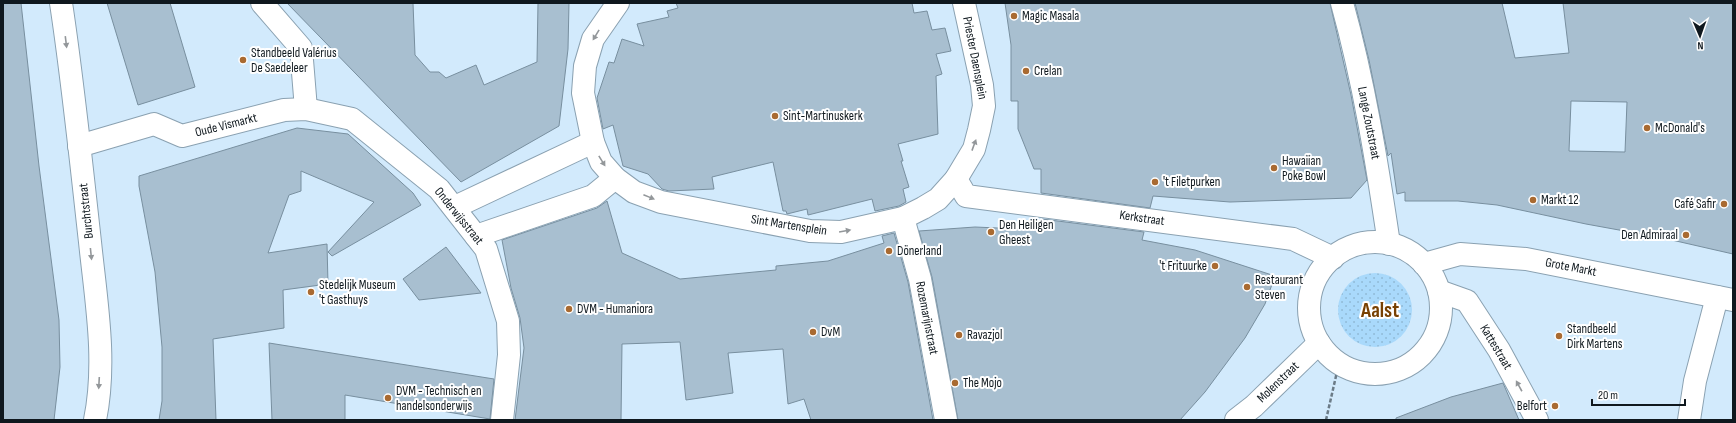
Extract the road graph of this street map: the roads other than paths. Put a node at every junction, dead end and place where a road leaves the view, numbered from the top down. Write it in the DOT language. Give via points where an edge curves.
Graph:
graph roads {
  1 [pos="61,3"];
  2 [pos="262,3"];
  3 [pos="618,3"];
  4 [pos="964,3"];
  5 [pos="1342,3"];
  6 [pos="306,108"];
  7 [pos="593,142"];
  8 [pos="79,146"];
  9 [pos="615,178"];
  10 [pos="956,179"];
  11 [pos="455,207"];
  12 [pos="903,218"];
  13 [pos="476,236"];
  14 [pos="1389,244"];
  15 [pos="1333,258"];
  16 [pos="1424,264"];
  17 [pos="1439,291"];
  18 [pos="1725,298"];
  19 [pos="1319,343"];
  20 [pos="95,420"];
  21 [pos="502,420"];
  22 [pos="946,420"];
  23 [pos="1236,420"];
  24 [pos="1537,420"];
  25 [pos="1689,420"];
  1 -- 8 [label="street, Burchtstraat, one-way"];
  2 -- 6 [label="street" via="300,48"];
  3 -- 7 [label="street, Sint Martensplein, one-way" via="594,39 585,66 583,93"];
  10 -- 4 [label="street, Priester Daensplein, one-way" via="974,149 984,106 982,85"];
  5 -- 14 [label="street, Lange Zoutstraat" via="1371,124"];
  6 -- 8 [label="street, Oude Vismarkt" via="284,110 182,136 154,124"];
  6 -- 11 [label="street, Onderwijsstraat" via="352,119 439,188"];
  7 -- 9 [label="street, Sint Martensplein, one-way" via="601,162"];
  7 -- 11 [label="street"];
  8 -- 20 [label="street, Burchtstraat, one-way" via="101,345"];
  9 -- 12 [label="street, Sint Martensplein, one-way" via="634,192 661,202 810,231 841,232"];
  9 -- 13 [label="street" via="593,196"];
  10 -- 12 [label="street, Sint Martensplein" via="938,199"];
  10 -- 15 [label="street, Kerkstraat" via="966,196 1293,239"];
  11 -- 13 [label="street, Onderwijsstraat"];
  12 -- 22 [label="street, Rozemarijnstraat" via="920,279"];
  13 -- 21 [label="street, Onderwijsstraat" via="486,249 508,321 509,355"];
  14 -- 15 [label="street" via="1369,242 1350,247"];
  14 -- 16 [label="street" via="1408,251"];
  15 -- 19 [label="street" via="1320,272 1312,289 1310,301 1311,326"];
  16 -- 17 [label="street" via="1434,276"];
  16 -- 18 [label="street, Grote Markt" via="1460,254 1526,258"];
  17 -- 19 [label="street" via="1440,322 1429,347 1414,362 1395,372 1373,374 1352,370 1333,360"];
  24 -- 17 [label="street, Kattestraat, one-way" via="1499,350 1467,301"];
  18 -- 25 [label="street, Grote Markt" via="1694,381"];
  19 -- 23 [label="street, Molenstraat"];
}
